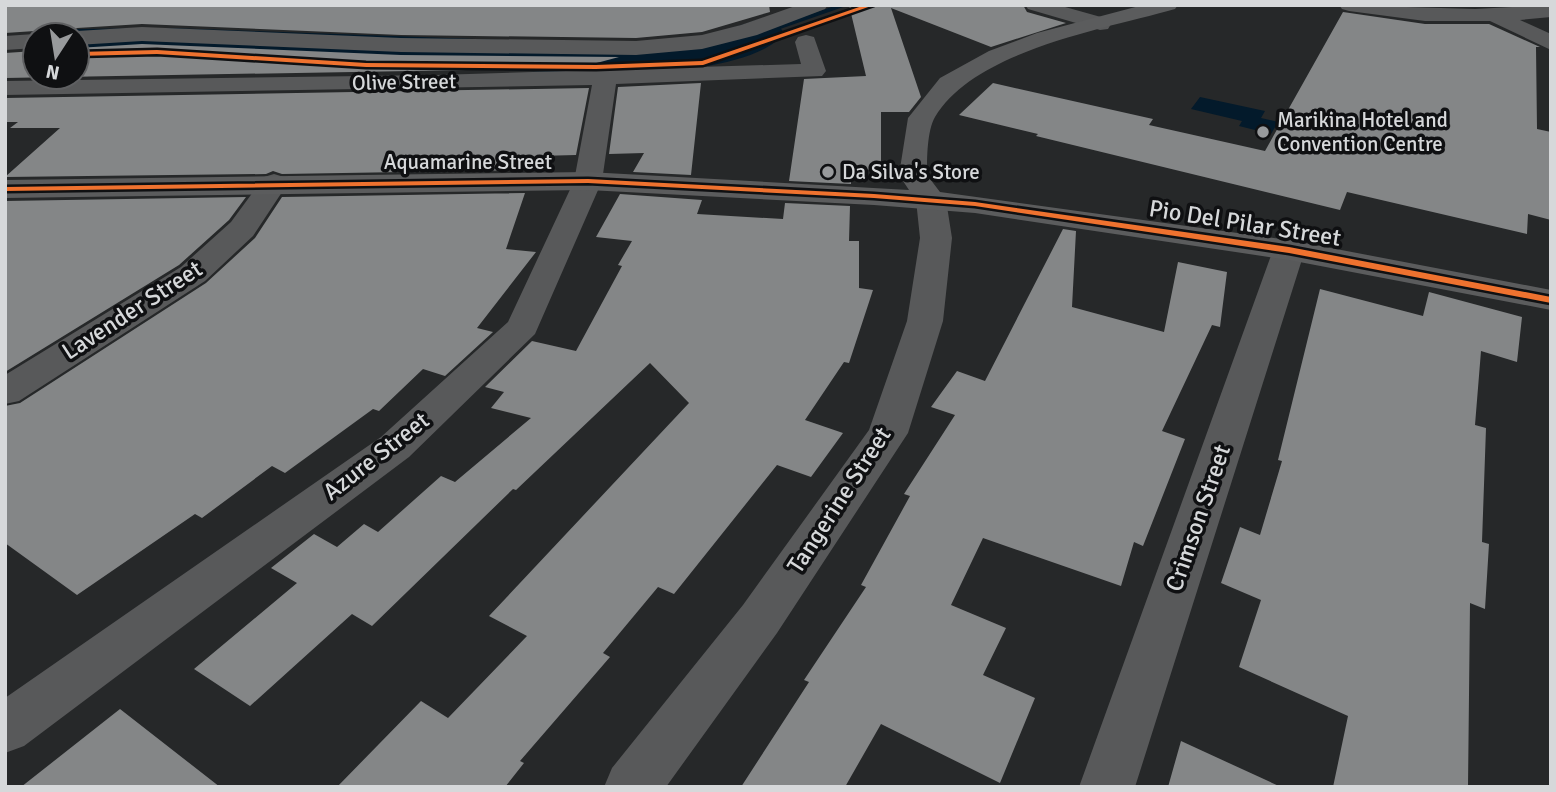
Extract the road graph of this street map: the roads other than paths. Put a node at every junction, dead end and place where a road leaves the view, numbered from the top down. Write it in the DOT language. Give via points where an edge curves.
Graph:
graph roads {
  1 [pos="818,5"];
  2 [pos="1035,5"];
  3 [pos="1168,5"];
  4 [pos="1349,5"];
  5 [pos="1551,11"];
  6 [pos="1495,16"];
  7 [pos="1100,24"];
  8 [pos="91,37"];
  9 [pos="806,42"];
  10 [pos="1551,43"];
  11 [pos="605,77"];
  12 [pos="5,88"];
  13 [pos="588,181"];
  14 [pos="274,183"];
  15 [pos="5,188"];
  16 [pos="931,200"];
  17 [pos="1289,250"];
  18 [pos="1551,299"];
  19 [pos="5,392"];
  20 [pos="5,729"];
  21 [pos="632,787"];
  22 [pos="1107,787"];
  1 -- 8 [label="street" via="702,42 626,49 401,46 142,34"];
  2 -- 7 [label="street"];
  3 -- 7 [label="street, Tangerine Street"];
  4 -- 6 [label="street" via="1423,17"];
  5 -- 6 [label="street"];
  6 -- 10 [label="street"];
  7 -- 16 [label="street, Tangerine Street" via="997,56 949,83 921,118 913,160 913,175"];
  9 -- 11 [label="street, Olive Street" via="814,71"];
  11 -- 12 [label="street, Olive Street"];
  11 -- 13 [label="street, Azure Street"];
  13 -- 14 [label="street, Aquamarine Street"];
  13 -- 16 [label="street, Aquamarine Street"];
  13 -- 20 [label="street, Azure Street" via="523,327 395,447"];
  14 -- 15 [label="street, Aquamarine Street"];
  14 -- 19 [label="street, Lavender Street" via="242,229 193,274"];
  16 -- 17 [label="street, Pio Del Pilar Street"];
  16 -- 21 [label="street, Tangerine Street" via="936,237 925,321 888,433 760,620"];
  17 -- 18 [label="street, Pio Del Pilar Street"];
  17 -- 22 [label="street, Crimson Street"];
}
